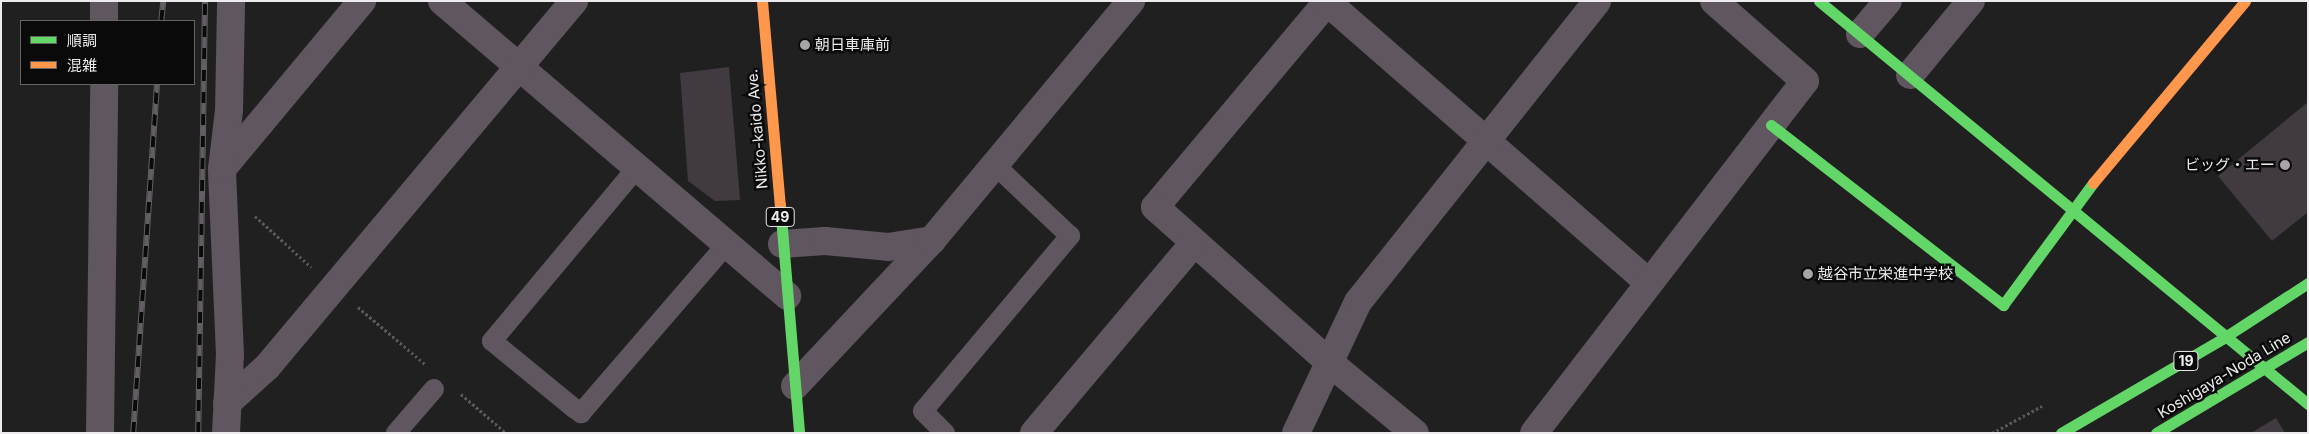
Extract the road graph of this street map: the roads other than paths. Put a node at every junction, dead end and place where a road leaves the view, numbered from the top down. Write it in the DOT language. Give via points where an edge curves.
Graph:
graph roads {
  1 [pos="104,1"];
  2 [pos="231,1"];
  3 [pos="362,1"];
  4 [pos="442,1"];
  5 [pos="574,1"];
  6 [pos="762,1"];
  7 [pos="1131,1"];
  8 [pos="1597,1"];
  9 [pos="1714,1"];
  10 [pos="1819,1"];
  11 [pos="1888,1"];
  12 [pos="1971,1"];
  13 [pos="2245,1"];
  14 [pos="1328,2"];
  15 [pos="104,20"];
  16 [pos="1860,34"];
  17 [pos="518,68"];
  18 [pos="1910,75"];
  19 [pos="104,85"];
  20 [pos="1771,125"];
  21 [pos="1485,142"];
  22 [pos="994,165"];
  23 [pos="635,170"];
  24 [pos="222,180"];
  25 [pos="2072,209"];
  26 [pos="932,240"];
  27 [pos="782,244"];
  28 [pos="1194,244"];
  29 [pos="726,245"];
  30 [pos="1649,283"];
  31 [pos="2308,283"];
  32 [pos="787,296"];
  33 [pos="2225,337"];
  34 [pos="2308,342"];
  35 [pos="1330,363"];
  36 [pos="2267,370"];
  37 [pos="433,379"];
  38 [pos="795,386"];
  39 [pos="227,403"];
  40 [pos="2308,404"];
  41 [pos="100,433"];
  42 [pos="226,433"];
  43 [pos="396,433"];
  44 [pos="799,433"];
  45 [pos="945,433"];
  46 [pos="1034,433"];
  47 [pos="1296,433"];
  48 [pos="1415,433"];
  49 [pos="1534,433"];
  50 [pos="2061,433"];
  51 [pos="2156,433"];
  1 -- 15 [label="street"];
  2 -- 24 [label="street" via="229,110"];
  3 -- 24 [label="street"];
  4 -- 17 [label="street"];
  5 -- 17 [label="street"];
  6 -- 27 [label="street, Nikko-kaido Ave. / 49"];
  7 -- 22 [label="street"];
  8 -- 21 [label="street"];
  9 -- 20 [label="street" via="1805,81"];
  10 -- 16 [label="street"];
  11 -- 16 [label="street"];
  12 -- 18 [label="street"];
  13 -- 25 [label="street"];
  14 -- 21 [label="street"];
  14 -- 28 [label="street" via="1155,207"];
  16 -- 18 [label="street"];
  17 -- 23 [label="street"];
  17 -- 39 [label="street" via="267,367"];
  18 -- 25 [label="street"];
  19 -- 41 [label="street"];
  20 -- 25 [label="street" via="2003,305"];
  20 -- 30 [label="street"];
  21 -- 30 [label="street"];
  21 -- 35 [label="street" via="1358,302"];
  22 -- 26 [label="street"];
  22 -- 45 [label="lane" via="1070,236 923,411"];
  23 -- 29 [label="street"];
  23 -- 29 [label="lane" via="492,340 574,408 581,413"];
  24 -- 39 [label="street" via="230,355"];
  25 -- 33 [label="street"];
  26 -- 27 [label="street" via="888,247 826,241"];
  26 -- 38 [label="street"];
  27 -- 32 [label="street, Nikko-kaido Ave. / 49"];
  28 -- 35 [label="street"];
  28 -- 46 [label="street"];
  29 -- 32 [label="street"];
  30 -- 49 [label="street"];
  31 -- 33 [label="street, 19"];
  32 -- 38 [label="street, Nikko-kaido Ave. / 49"];
  33 -- 36 [label="street"];
  33 -- 50 [label="street, 19"];
  34 -- 36 [label="street, Koshigaya-Noda Line"];
  35 -- 47 [label="street"];
  35 -- 48 [label="street"];
  36 -- 40 [label="street"];
  36 -- 51 [label="street, Koshigaya-Noda Line"];
  37 -- 43 [label="lane"];
  38 -- 44 [label="street, Nikko-kaido Ave. / 49"];
  39 -- 42 [label="street"];
}
